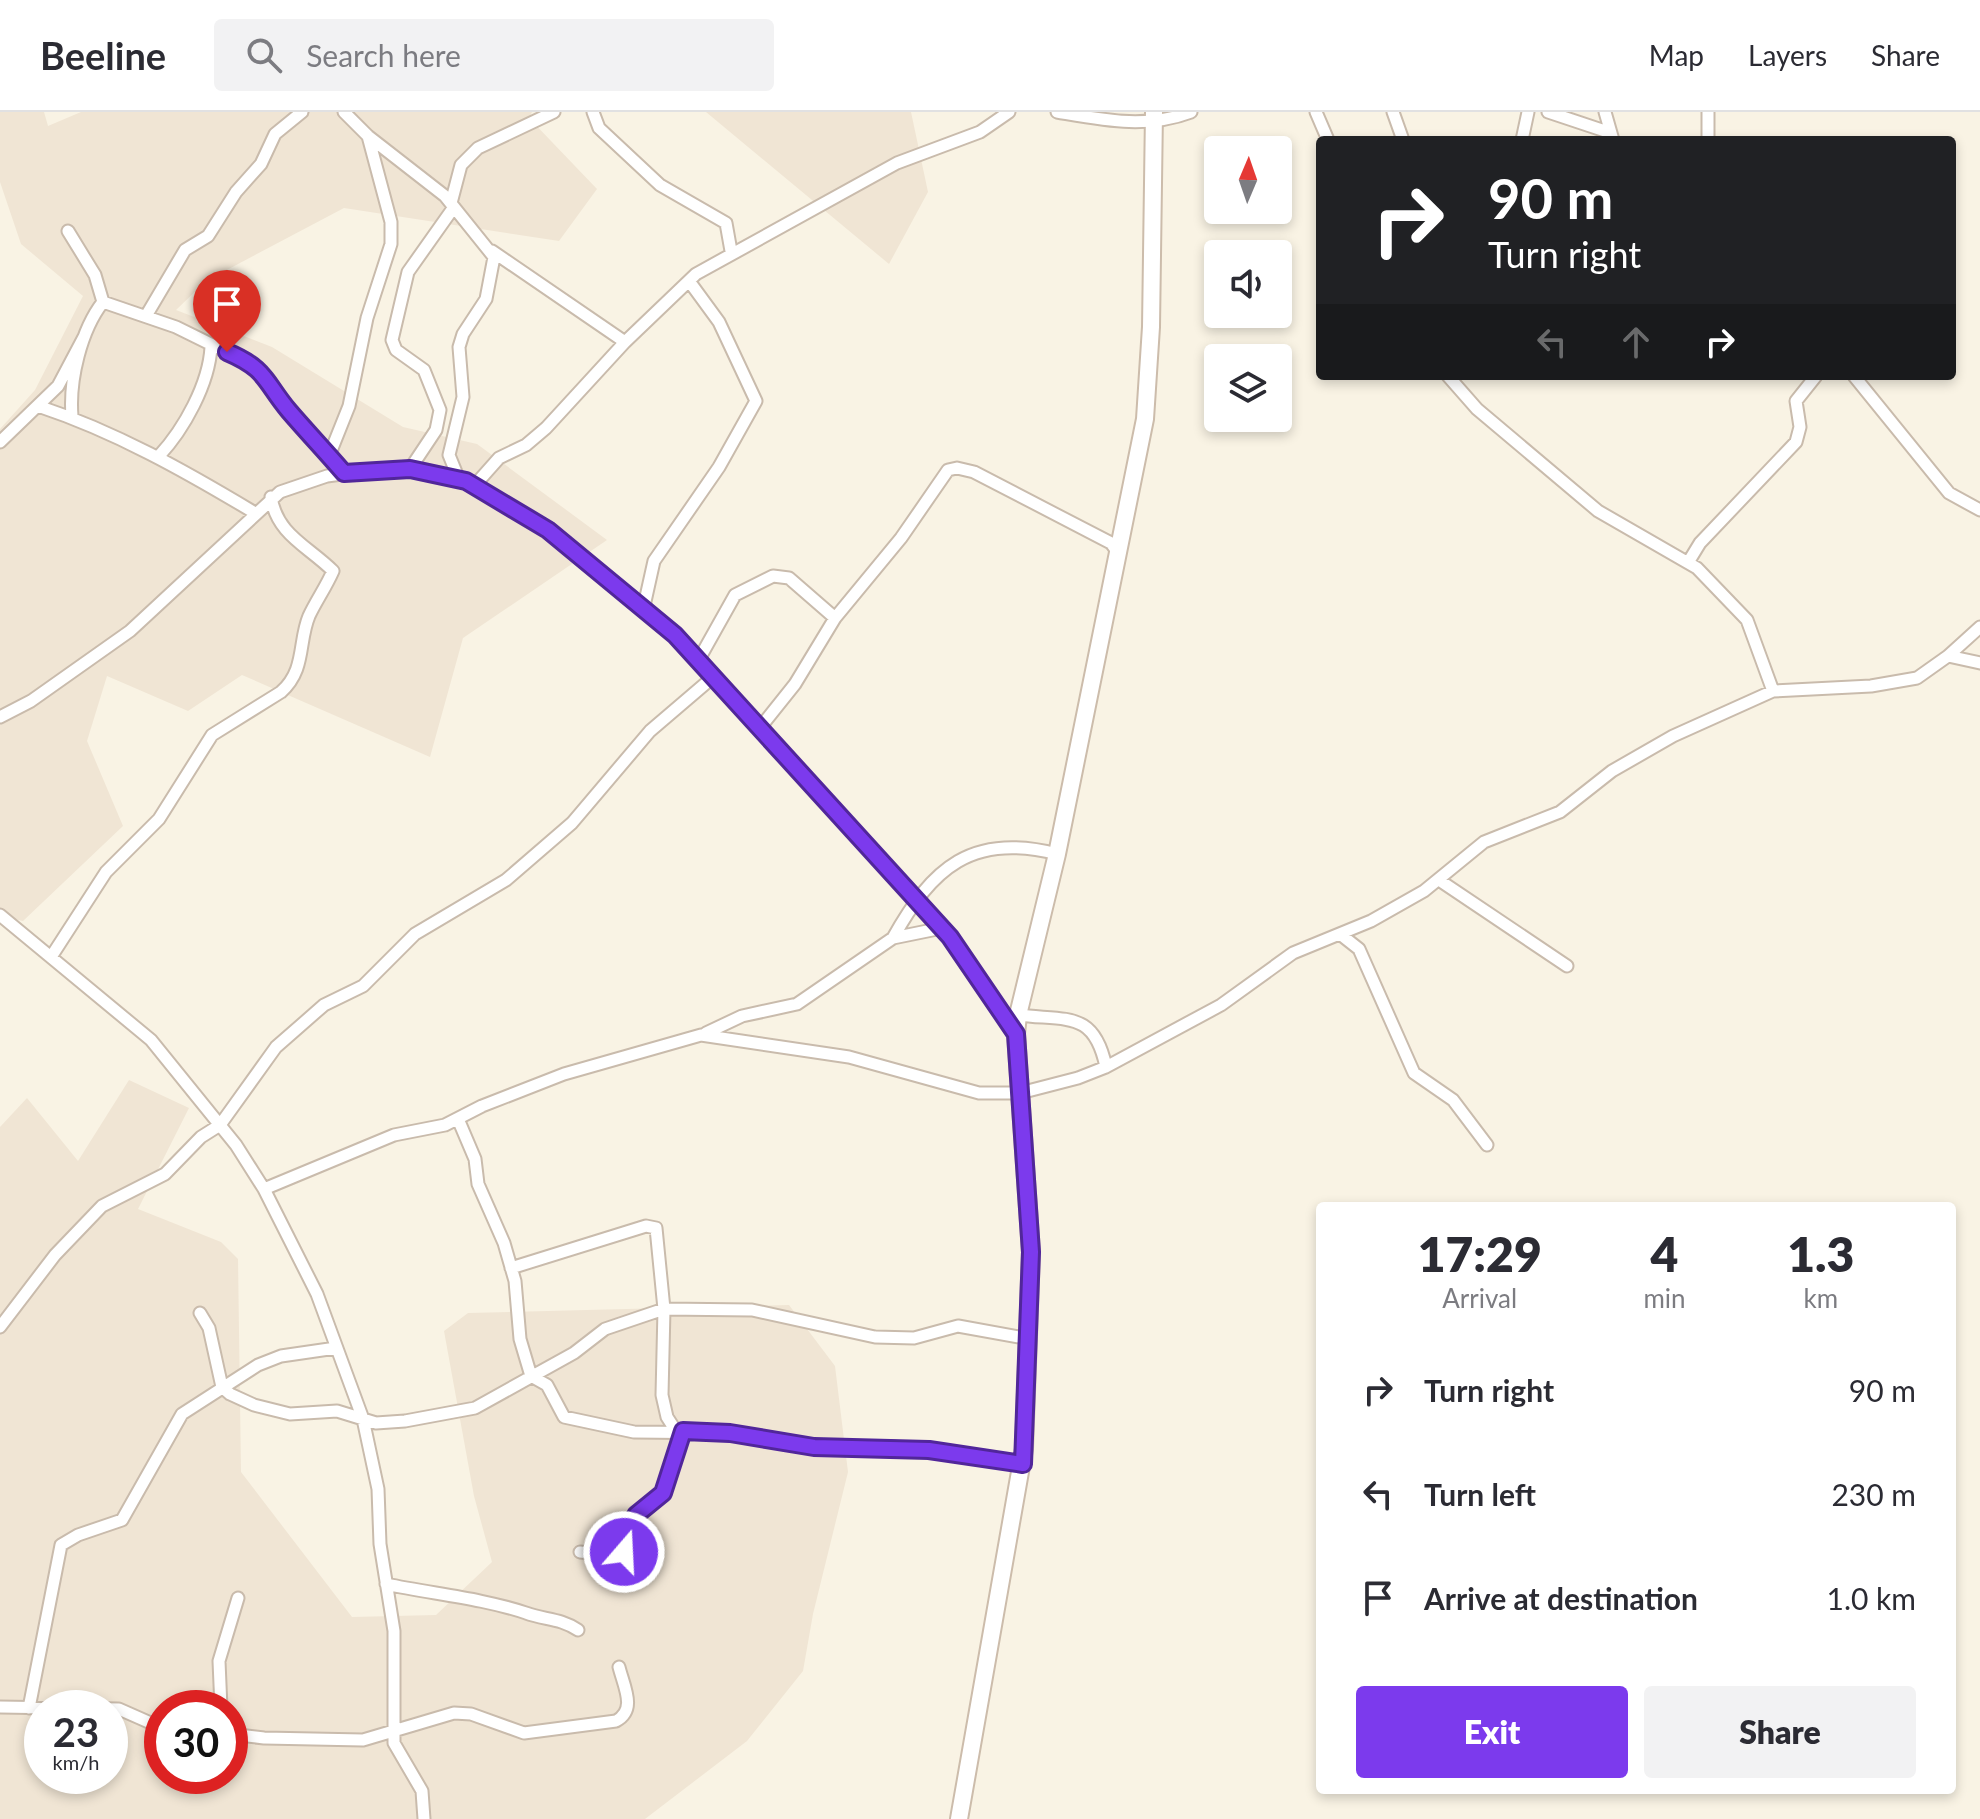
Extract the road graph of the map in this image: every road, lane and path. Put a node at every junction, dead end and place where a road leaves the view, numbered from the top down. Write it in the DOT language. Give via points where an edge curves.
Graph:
graph roads {
  1 [pos="302,112"];
  2 [pos="344,112"];
  3 [pos="554,112"];
  4 [pos="593,112"];
  5 [pos="1009,112"];
  6 [pos="1057,112"];
  7 [pos="1191,112"];
  8 [pos="1316,112"];
  9 [pos="1393,112"];
  10 [pos="1528,112"];
  11 [pos="1548,112"];
  12 [pos="1605,112"];
  13 [pos="1708,112"];
  14 [pos="1154,117"];
  15 [pos="368,136"];
  16 [pos="1326,136"];
  17 [pos="1402,136"];
  18 [pos="1523,136"];
  19 [pos="1610,136"];
  20 [pos="1708,136"];
  21 [pos="453,205"];
  22 [pos="68,231"];
  23 [pos="492,251"];
  24 [pos="731,251"];
  25 [pos="689,281"];
  26 [pos="103,302"];
  27 [pos="146,316"];
  28 [pos="85,335"];
  29 [pos="625,342"];
  30 [pos="211,347"];
  31 [pos="1452,380"];
  32 [pos="1813,380"];
  33 [pos="1857,380"];
  34 [pos="38,406"];
  35 [pos="72,416"];
  36 [pos="0,442"];
  37 [pos="159,456"];
  38 [pos="329,456"];
  39 [pos="410,469"];
  40 [pos="344,473"];
  41 [pos="458,477"];
  42 [pos="475,485"];
  43 [pos="271,497"];
  44 [pos="1980,510"];
  45 [pos="255,513"];
  46 [pos="1119,554"];
  47 [pos="1689,561"];
  48 [pos="644,606"];
  49 [pos="835,618"];
  50 [pos="1980,627"];
  51 [pos="1948,656"];
  52 [pos="698,661"];
  53 [pos="1980,663"];
  54 [pos="712,678"];
  55 [pos="1773,691"];
  56 [pos="0,717"];
  57 [pos="759,729"];
  58 [pos="1057,854"];
  59 [pos="1439,880"];
  60 [pos="915,898"];
  61 [pos="0,915"];
  62 [pos="942,928"];
  63 [pos="1340,934"];
  64 [pos="893,938"];
  65 [pos="51,957"];
  66 [pos="1567,966"];
  67 [pos="1018,1015"];
  68 [pos="1016,1034"];
  69 [pos="701,1035"];
  70 [pos="1106,1067"];
  71 [pos="1020,1093"];
  72 [pos="458,1119"];
  73 [pos="220,1125"];
  74 [pos="1487,1145"];
  75 [pos="264,1189"];
  76 [pos="511,1268"];
  77 [pos="664,1309"];
  78 [pos="200,1313"];
  79 [pos="0,1327"];
  80 [pos="1030,1339"];
  81 [pos="336,1348"];
  82 [pos="531,1376"];
  83 [pos="222,1387"];
  84 [pos="350,1389"];
  85 [pos="337,1411"];
  86 [pos="363,1419"];
  87 [pos="680,1431"];
  88 [pos="1023,1464"];
  89 [pos="580,1552"];
  90 [pos="386,1584"];
  91 [pos="238,1598"];
  92 [pos="578,1630"];
  93 [pos="619,1667"];
  94 [pos="33,1690"];
  95 [pos="220,1690"];
  96 [pos="0,1707"];
  97 [pos="24,1708"];
  98 [pos="393,1730"];
  99 [pos="248,1736"];
  100 [pos="424,1819"];
  101 [pos="959,1819"];
  1 -- 27 [label="street" via="275,134 261,164 208,236 185,250"];
  2 -- 15 [label="street"];
  3 -- 21 [label="street" via="478,148 461,165"];
  4 -- 24 [label="street" via="599,128 660,185 726,223"];
  5 -- 24 [label="street" via="980,132 897,163"];
  6 -- 14 [label="street" via="1120,122"];
  7 -- 14 [label="street"];
  8 -- 16 [label="street"];
  9 -- 17 [label="street"];
  10 -- 18 [label="street"];
  11 -- 19 [label="street"];
  12 -- 19 [label="street"];
  13 -- 20 [label="street"];
  14 -- 46 [label="street" via="1145,419"];
  15 -- 21 [label="street"];
  15 -- 38 [label="street" via="391,222 391,244 367,318 349,406"];
  21 -- 23 [label="street"];
  21 -- 39 [label="street" via="408,272 392,340 396,350 424,370 440,410 436,430"];
  22 -- 26 [label="street" via="95,275"];
  23 -- 29 [label="street"];
  23 -- 41 [label="street" via="491,284 459,347 463,397 449,455"];
  24 -- 25 [label="street"];
  25 -- 29 [label="street"];
  25 -- 48 [label="street" via="719,322 756,401 719,467 654,561"];
  26 -- 27 [label="street"];
  26 -- 28 [label="street"];
  27 -- 30 [label="street"];
  28 -- 34 [label="street" via="64,379"];
  28 -- 35 [label="street"];
  29 -- 42 [label="street" via="546,428 499,458"];
  30 -- 37 [label="street" via="199,390"];
  30 -- 38 [label="street" via="262,372"];
  31 -- 47 [label="street" via="1510,438 1598,511"];
  32 -- 47 [label="street" via="1796,401 1796,442"];
  33 -- 44 [label="street" via="1949,493"];
  34 -- 35 [label="street"];
  34 -- 36 [label="street"];
  35 -- 37 [label="street"];
  37 -- 45 [label="street"];
  38 -- 40 [label="street"];
  39 -- 40 [label="street"];
  39 -- 41 [label="street"];
  40 -- 43 [label="street"];
  41 -- 42 [label="street"];
  42 -- 48 [label="street" via="548,530"];
  43 -- 45 [label="street"];
  43 -- 65 [label="street" via="285,532 333,571 307,620 303,653 290,683 212,735 159,819 106,872"];
  45 -- 56 [label="street" via="130,631"];
  46 -- 49 [label="street" via="1111,543 988,479 953,468"];
  46 -- 58 [label="street"];
  47 -- 55 [label="street" via="1747,620"];
  48 -- 52 [label="street"];
  49 -- 52 [label="street" via="789,578 773,576 735,595"];
  49 -- 57 [label="street" via="795,684"];
  50 -- 51 [label="street"];
  51 -- 53 [label="street"];
  51 -- 55 [label="street" via="1917,678 1896,684"];
  52 -- 54 [label="street"];
  54 -- 57 [label="street"];
  54 -- 73 [label="street" via="650,731 572,823 506,880 415,934 363,986 324,1005 276,1047"];
  55 -- 59 [label="street" via="1643,752 1560,812 1484,842"];
  57 -- 60 [label="street"];
  58 -- 60 [label="street" via="1018,846 987,849 940,872"];
  58 -- 67 [label="street"];
  59 -- 63 [label="street"];
  59 -- 66 [label="street"];
  60 -- 62 [label="street"];
  60 -- 64 [label="street"];
  61 -- 65 [label="street"];
  62 -- 64 [label="street"];
  62 -- 68 [label="street"];
  63 -- 70 [label="street" via="1282,959 1221,1005"];
  63 -- 74 [label="street" via="1359,949 1414,1073 1453,1100"];
  64 -- 69 [label="street" via="802,1001 742,1016"];
  65 -- 73 [label="street" via="151,1040"];
  67 -- 68 [label="street"];
  67 -- 70 [label="street" via="1084,1024 1101,1041"];
  68 -- 71 [label="street"];
  69 -- 71 [label="street" via="849,1057 979,1093"];
  69 -- 72 [label="street" via="564,1074"];
  70 -- 71 [label="street"];
  71 -- 80 [label="street" via="1031,1252"];
  72 -- 75 [label="street" via="394,1135"];
  72 -- 76 [label="street"];
  73 -- 75 [label="street"];
  73 -- 79 [label="street" via="165,1174 102,1206"];
  75 -- 81 [label="street" via="324,1311"];
  76 -- 77 [label="street" via="651,1226 658,1232"];
  76 -- 82 [label="street" via="520,1339"];
  77 -- 80 [label="street" via="752,1310 875,1337 914,1338 958,1326"];
  77 -- 82 [label="street" via="605,1329"];
  77 -- 87 [label="street" via="662,1395 667,1417"];
  78 -- 83 [label="street" via="209,1328"];
  80 -- 88 [label="street"];
  81 -- 83 [label="street" via="272,1359"];
  81 -- 84 [label="street"];
  82 -- 86 [label="street" via="464,1412 390,1422"];
  82 -- 87 [label="street" via="545,1382 570,1420 634,1432"];
  83 -- 85 [label="street" via="247,1403 290,1414"];
  83 -- 94 [label="street" via="182,1414 122,1520 61,1545"];
  84 -- 85 [label="street"];
  84 -- 86 [label="street"];
  85 -- 86 [label="street"];
  86 -- 90 [label="street" via="378,1489"];
  87 -- 88 [label="street" via="814,1447 929,1450"];
  87 -- 89 [label="street" via="663,1493 636,1515 621,1556"];
  88 -- 101 [label="street"];
  90 -- 92 [label="street" via="505,1604"];
  90 -- 98 [label="street" via="395,1660"];
  91 -- 95 [label="street" via="219,1661"];
  93 -- 98 [label="street" via="629,1706 616,1721 524,1733 454,1713"];
  96 -- 97 [label="street"];
  98 -- 99 [label="street" via="363,1740"];
  98 -- 100 [label="street" via="398,1753 422,1791"];
}
